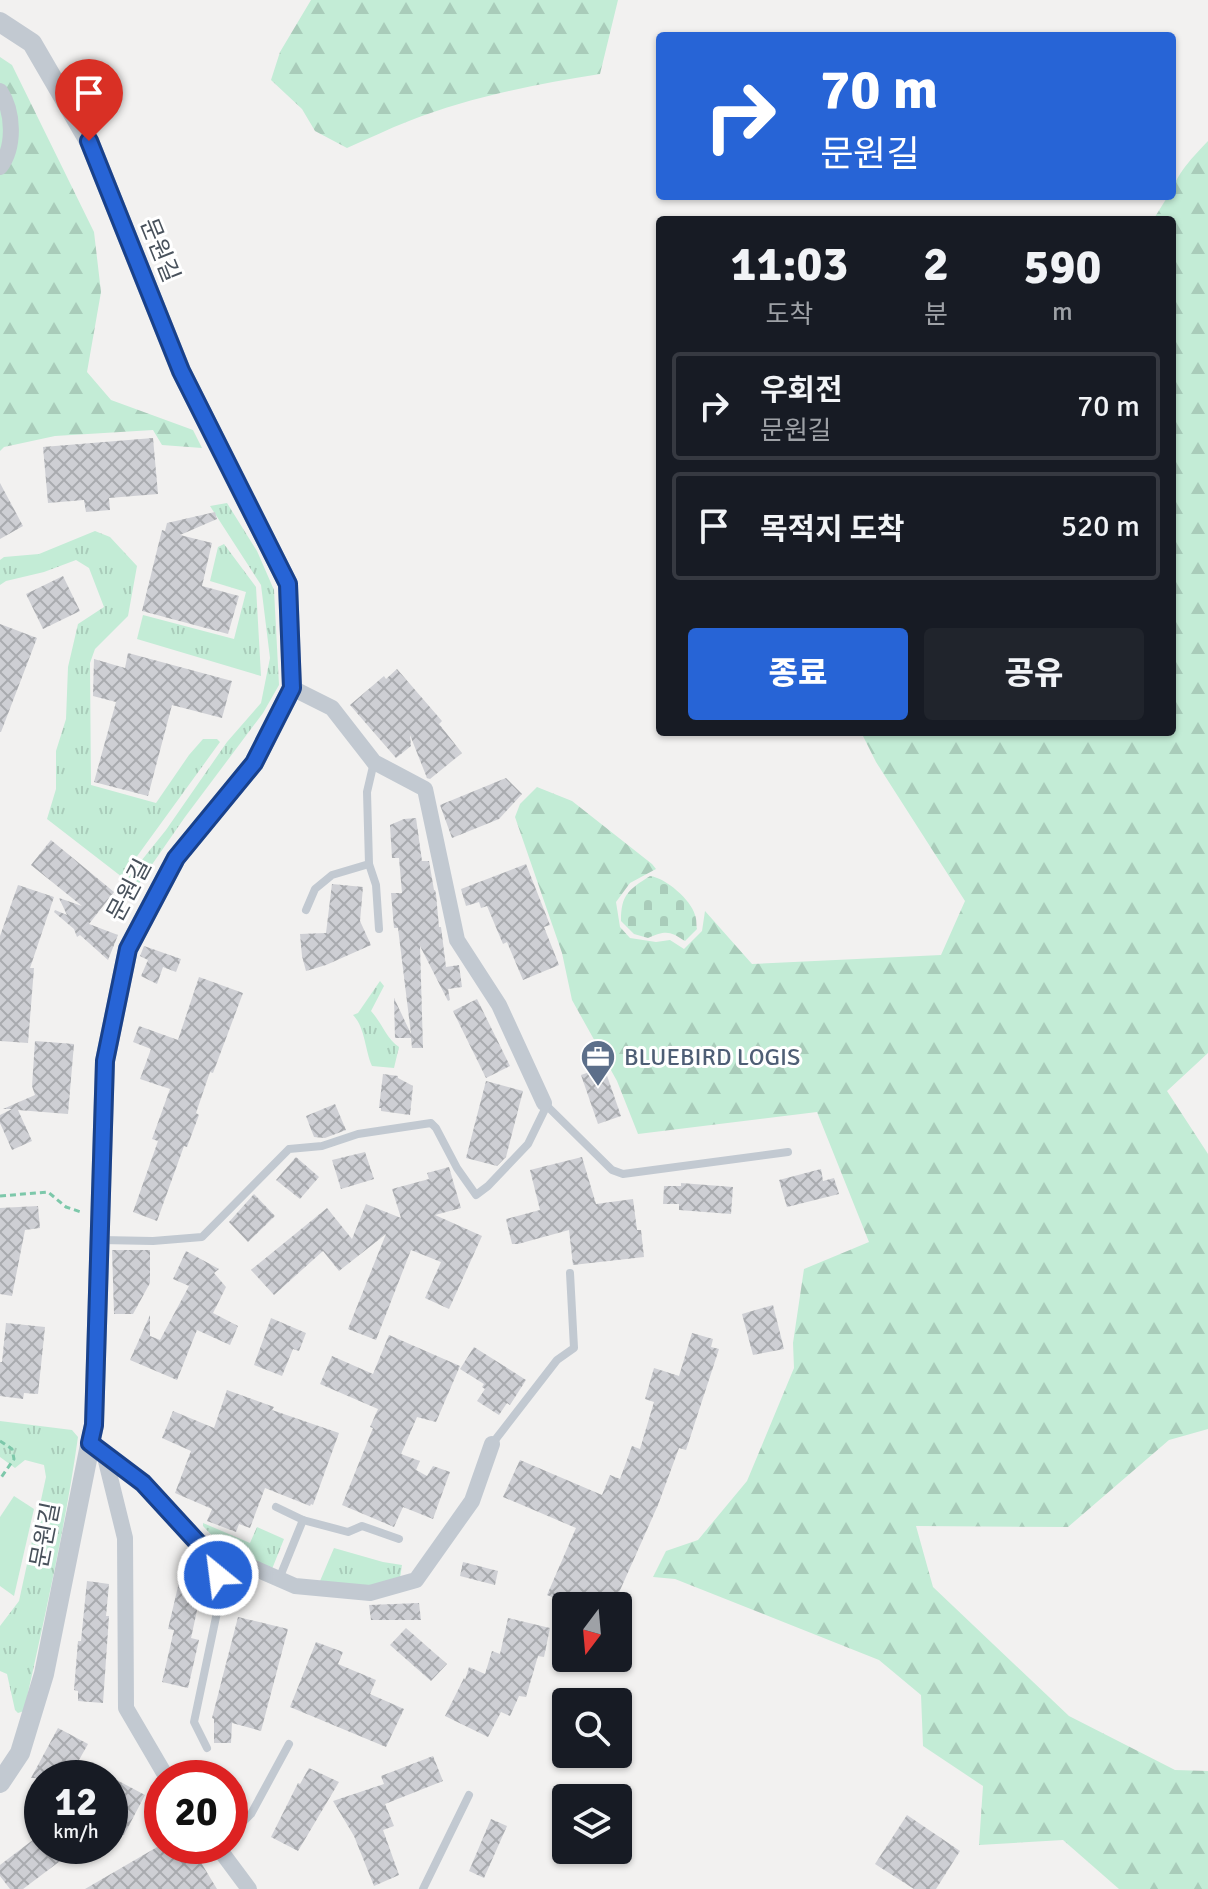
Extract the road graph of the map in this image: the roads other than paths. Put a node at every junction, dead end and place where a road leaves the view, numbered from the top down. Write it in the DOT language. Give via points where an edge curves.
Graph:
graph roads {
  1 [pos="0,22"];
  2 [pos="0,91"];
  3 [pos="0,167"];
  4 [pos="292,688"];
  5 [pos="374,762"];
  6 [pos="369,864"];
  7 [pos="306,910"];
  8 [pos="379,929"];
  9 [pos="546,1104"];
  10 [pos="788,1152"];
  11 [pos="99,1240"];
  12 [pos="570,1273"];
  13 [pos="492,1444"];
  14 [pos="97,1448"];
  15 [pos="276,1507"];
  16 [pos="303,1520"];
  17 [pos="399,1539"];
  18 [pos="216,1551"];
  19 [pos="279,1579"];
  20 [pos="289,1744"];
  21 [pos="207,1748"];
  22 [pos="156,1760"];
  23 [pos="0,1783"];
  24 [pos="469,1795"];
  25 [pos="248,1817"];
  26 [pos="231,1864"];
  27 [pos="249,1889"];
  28 [pos="423,1889"];
  1 -- 4 [label="street, 문원길" via="32,43 89,141 181,371 288,584"];
  2 -- 3 [label="street" via="12,133"];
  4 -- 5 [label="street" via="332,708"];
  4 -- 11 [label="street, 문원길" via="254,763 176,858 128,949 105,1061"];
  5 -- 6 [label="lane" via="367,792"];
  5 -- 9 [label="street" via="425,789 457,940 499,1005"];
  6 -- 7 [label="lane" via="332,875 315,889"];
  6 -- 8 [label="lane"];
  9 -- 10 [label="lane" via="612,1170 623,1174"];
  9 -- 11 [label="lane" via="528,1144 476,1195 431,1123 289,1149 202,1237"];
  11 -- 14 [label="street, 문원길"];
  12 -- 13 [label="lane" via="574,1348 557,1360"];
  13 -- 19 [label="street" via="472,1501 416,1580 370,1593 295,1586"];
  14 -- 18 [label="street" via="143,1483 199,1544"];
  14 -- 22 [label="street" via="125,1538 126,1708"];
  14 -- 23 [label="street, 문원길" via="44,1674 20,1753"];
  15 -- 16 [label="lane"];
  16 -- 17 [label="lane" via="348,1532 362,1526"];
  16 -- 19 [label="lane"];
  18 -- 19 [label="street"];
  18 -- 21 [label="lane" via="220,1598 194,1722"];
  20 -- 25 [label="lane"];
  24 -- 28 [label="lane"];
  26 -- 27 [label="street"];
}
